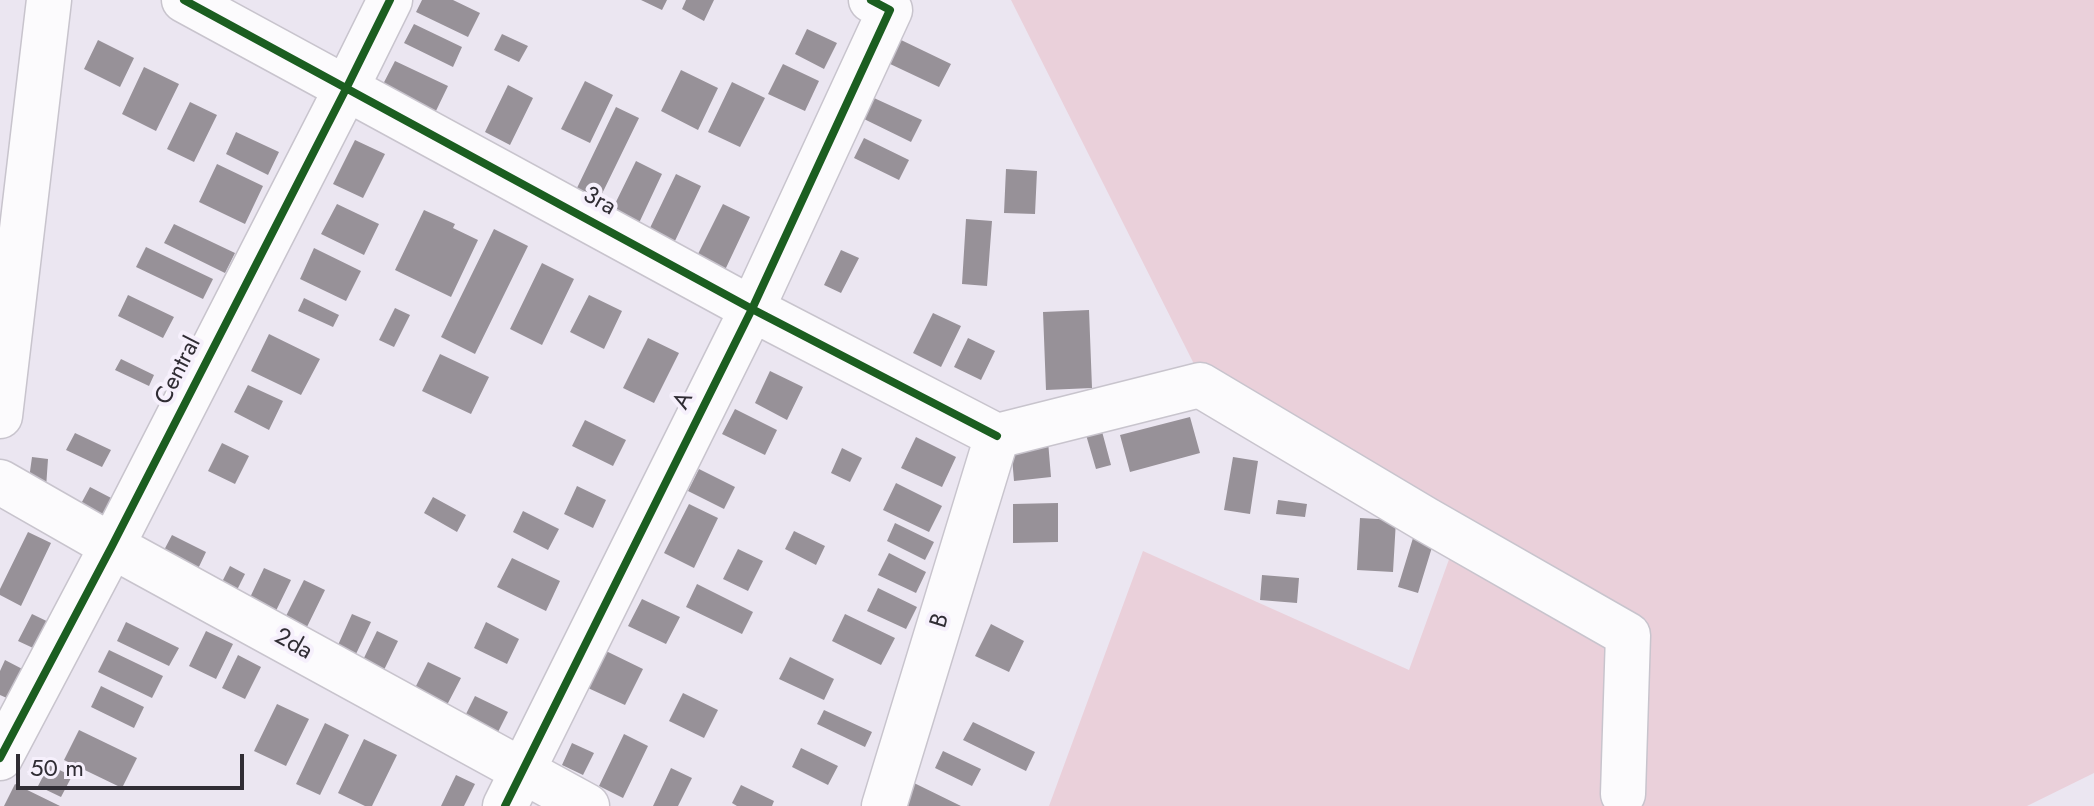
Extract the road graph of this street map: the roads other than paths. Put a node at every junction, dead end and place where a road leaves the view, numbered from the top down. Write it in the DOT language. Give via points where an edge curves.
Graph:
graph roads {
  1 [pos="49,0"];
  2 [pos="184,0"];
  3 [pos="390,0"];
  4 [pos="880,5"];
  5 [pos="347,87"];
  6 [pos="752,309"];
  7 [pos="0,416"];
  8 [pos="997,436"];
  9 [pos="0,482"];
  10 [pos="112,546"];
  11 [pos="0,758"];
  12 [pos="514,789"];
  13 [pos="1623,794"];
  14 [pos="587,806"];
  15 [pos="884,806"];
  1 -- 7 [label="street"];
  2 -- 5 [label="street, 3ra"];
  3 -- 5 [label="street, Central"];
  4 -- 6 [label="street, A"];
  5 -- 6 [label="street, 3ra"];
  5 -- 10 [label="street, Central"];
  6 -- 8 [label="street, 3ra"];
  6 -- 12 [label="street, A"];
  8 -- 13 [label="street" via="1200,385 1628,635"];
  8 -- 15 [label="street, B"];
  9 -- 10 [label="street, 2da"];
  10 -- 11 [label="street, Central"];
  10 -- 12 [label="street, 2da"];
  12 -- 14 [label="street, 2da"];
}
